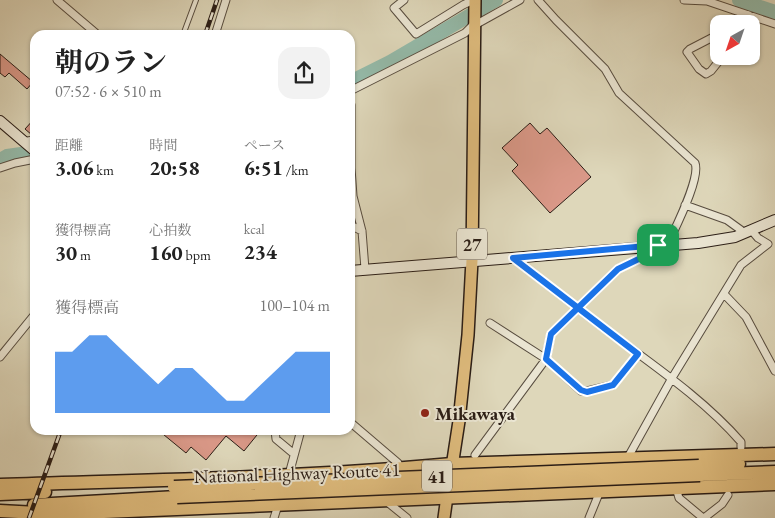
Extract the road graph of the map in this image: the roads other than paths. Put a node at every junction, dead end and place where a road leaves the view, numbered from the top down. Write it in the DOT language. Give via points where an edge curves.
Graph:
graph roads {
  1 [pos="57,0"];
  2 [pos="196,0"];
  3 [pos="226,0"];
  4 [pos="404,0"];
  5 [pos="474,0"];
  6 [pos="520,0"];
  7 [pos="538,0"];
  8 [pos="684,0"];
  9 [pos="749,15"];
  10 [pos="760,19"];
  11 [pos="775,24"];
  12 [pos="474,26"];
  13 [pos="92,30"];
  14 [pos="186,30"];
  15 [pos="217,30"];
  16 [pos="710,39"];
  17 [pos="716,65"];
  18 [pos="355,89"];
  19 [pos="0,121"];
  20 [pos="30,139"];
  21 [pos="23,141"];
  22 [pos="30,147"];
  23 [pos="30,160"];
  24 [pos="0,168"];
  25 [pos="355,204"];
  26 [pos="685,205"];
  27 [pos="775,220"];
  28 [pos="355,228"];
  29 [pos="362,232"];
  30 [pos="748,232"];
  31 [pos="768,244"];
  32 [pos="663,245"];
  33 [pos="775,249"];
  34 [pos="513,258"];
  35 [pos="472,260"];
  36 [pos="366,269"];
  37 [pos="355,270"];
  38 [pos="724,294"];
  39 [pos="578,309"];
  40 [pos="30,320"];
  41 [pos="490,323"];
  42 [pos="638,354"];
  43 [pos="0,357"];
  44 [pos="546,359"];
  45 [pos="775,370"];
  46 [pos="672,378"];
  47 [pos="355,426"];
  48 [pos="276,435"];
  49 [pos="300,435"];
  50 [pos="742,447"];
  51 [pos="294,454"];
  52 [pos="775,454"];
  53 [pos="474,455"];
  54 [pos="627,459"];
  55 [pos="775,463"];
  56 [pos="452,464"];
  57 [pos="400,469"];
  58 [pos="700,470"];
  59 [pos="775,472"];
  60 [pos="288,475"];
  61 [pos="775,484"];
  62 [pos="0,485"];
  63 [pos="676,488"];
  64 [pos="600,490"];
  65 [pos="175,492"];
  66 [pos="0,494"];
  67 [pos="728,495"];
  68 [pos="446,498"];
  69 [pos="385,500"];
  70 [pos="278,505"];
  71 [pos="0,509"];
  72 [pos="128,514"];
  73 [pos="158,514"];
  74 [pos="55,516"];
  75 [pos="274,518"];
  76 [pos="407,518"];
  77 [pos="444,518"];
  78 [pos="589,518"];
  79 [pos="704,518"];
  1 -- 13 [label="street"];
  2 -- 14 [label="lane"];
  3 -- 15 [label="street"];
  4 -- 5 [label="street" via="394,8 416,34"];
  5 -- 12 [label="main road, 27"];
  6 -- 12 [label="street"];
  7 -- 26 [label="street" via="605,69 620,93 695,162 697,168"];
  8 -- 9 [label="street" via="707,1"];
  10 -- 11 [label="street"];
  12 -- 18 [label="street"];
  12 -- 35 [label="main road, 27"];
  16 -- 17 [label="street" via="687,52 706,74"];
  19 -- 21 [label="street"];
  20 -- 21 [label="lane"];
  21 -- 22 [label="street"];
  23 -- 24 [label="street"];
  25 -- 29 [label="street"];
  26 -- 30 [label="street" via="727,220"];
  26 -- 32 [label="street" via="678,224"];
  27 -- 30 [label="street"];
  28 -- 29 [label="street"];
  29 -- 36 [label="street"];
  30 -- 31 [label="street"];
  30 -- 32 [label="street" via="735,237"];
  31 -- 33 [label="street"];
  31 -- 38 [label="street" via="741,265"];
  32 -- 34 [label="street"];
  32 -- 39 [label="street" via="618,269"];
  34 -- 35 [label="street"];
  34 -- 39 [label="street"];
  35 -- 36 [label="street"];
  35 -- 56 [label="main road, 27" via="467,345"];
  36 -- 37 [label="street"];
  38 -- 45 [label="street" via="746,317"];
  38 -- 46 [label="street"];
  39 -- 42 [label="street"];
  39 -- 44 [label="street" via="551,334"];
  40 -- 43 [label="street"];
  41 -- 44 [label="street"];
  42 -- 44 [label="street" via="613,385 587,392"];
  42 -- 46 [label="street"];
  44 -- 53 [label="street"];
  46 -- 50 [label="street" via="720,420"];
  46 -- 54 [label="street"];
  47 -- 57 [label="street" via="398,462"];
  48 -- 51 [label="street"];
  49 -- 51 [label="street"];
  51 -- 60 [label="street"];
  52 -- 54 [label="highway"];
  54 -- 56 [label="highway"];
  55 -- 58 [label="highway, National Highway Route 41 / 41"];
  56 -- 57 [label="highway"];
  56 -- 68 [label="main road, 27"];
  57 -- 60 [label="highway"];
  58 -- 59 [label="highway, National Highway Route 41 / 41"];
  58 -- 65 [label="highway, National Highway Route 41 / 41, bridge"];
  60 -- 62 [label="highway"];
  60 -- 70 [label="street"];
  61 -- 63 [label="highway, 41"];
  63 -- 64 [label="highway, 41"];
  63 -- 79 [label="street" via="679,498"];
  64 -- 68 [label="highway, 41"];
  64 -- 78 [label="street"];
  65 -- 66 [label="highway, National Highway Route 41 / 41"];
  65 -- 71 [label="highway, National Highway Route 41 / 41"];
  67 -- 79 [label="street"];
  68 -- 69 [label="highway"];
  68 -- 77 [label="main road, 27"];
  69 -- 70 [label="highway"];
  69 -- 76 [label="street"];
  70 -- 73 [label="highway"];
  70 -- 75 [label="street"];
  71 -- 74 [label="highway"];
  72 -- 73 [label="highway"];
  72 -- 74 [label="highway"];
}
